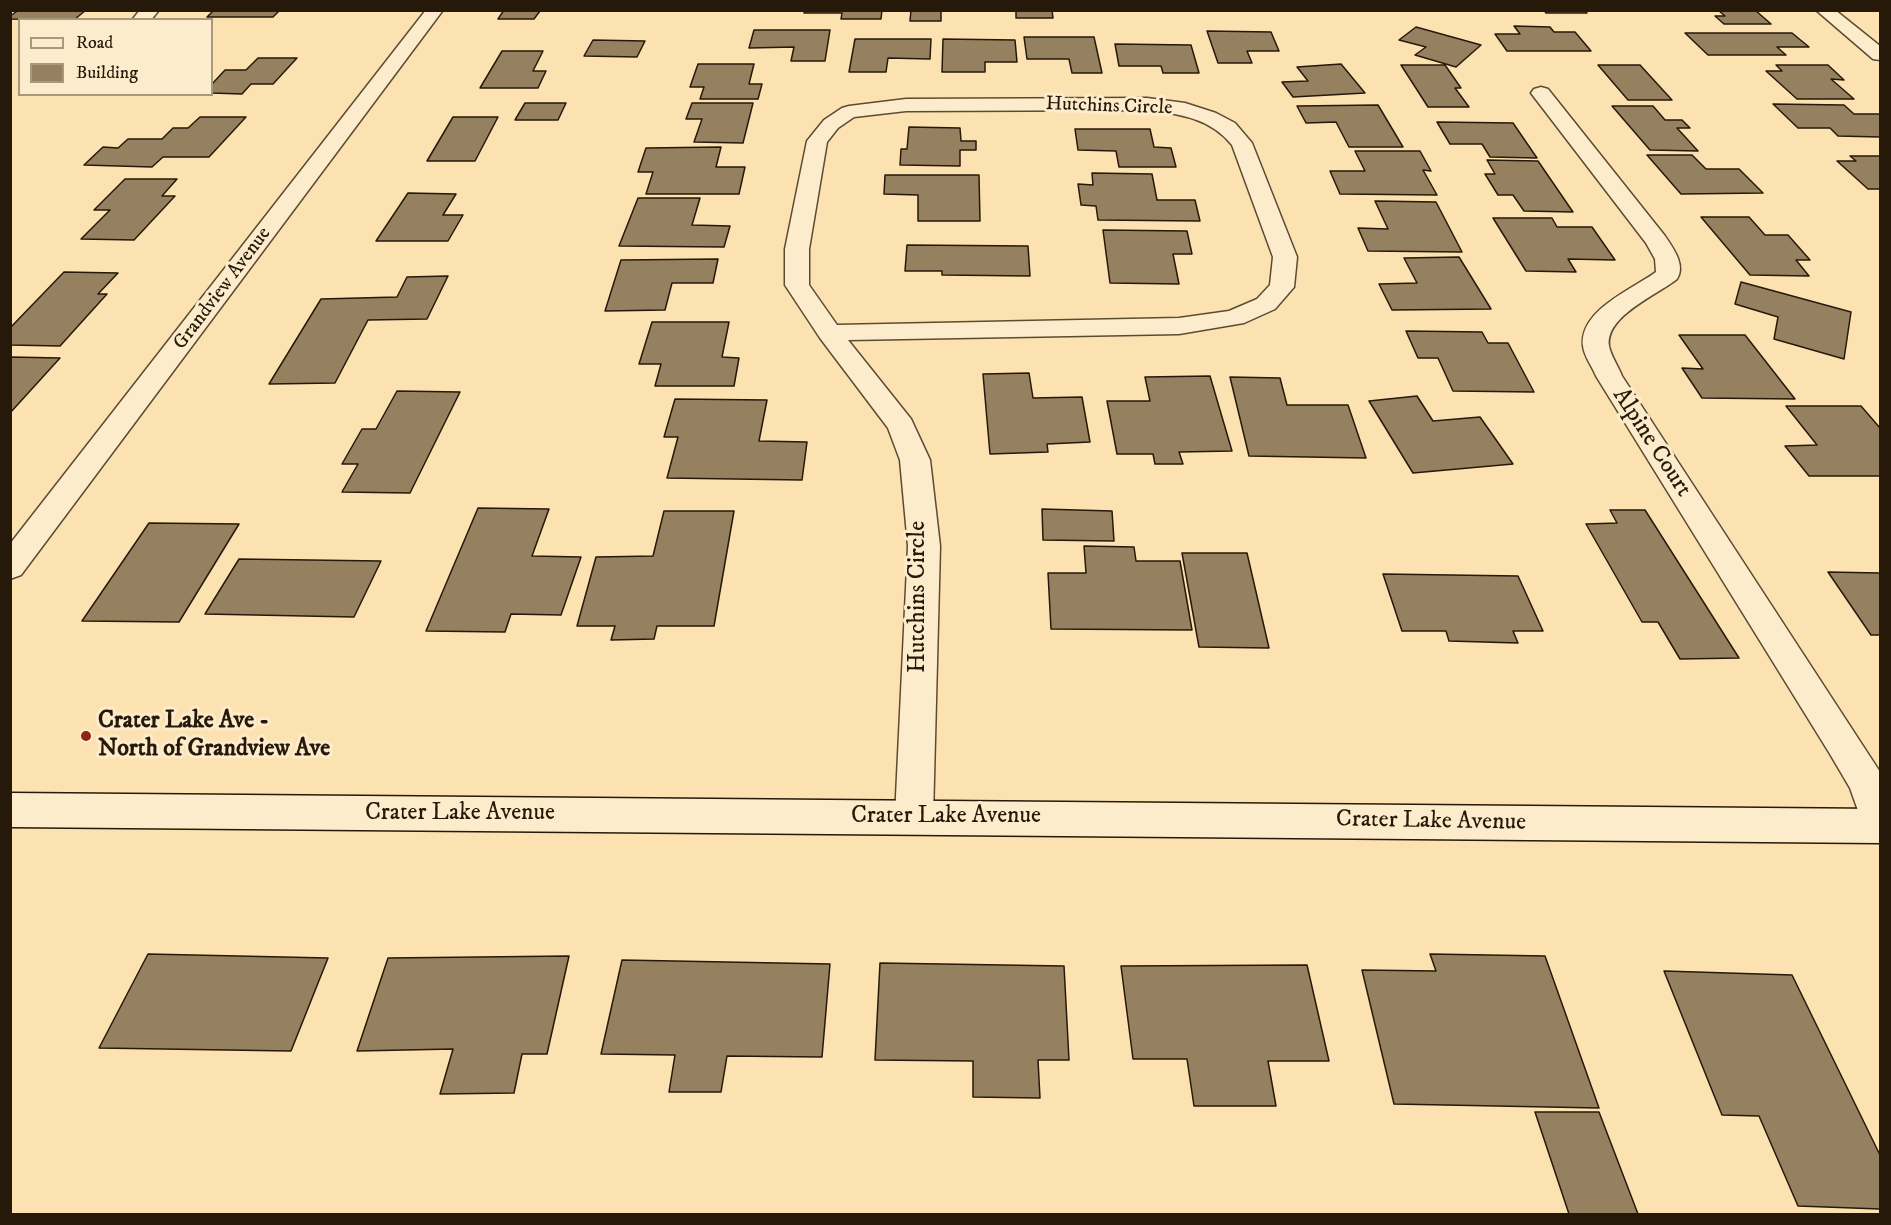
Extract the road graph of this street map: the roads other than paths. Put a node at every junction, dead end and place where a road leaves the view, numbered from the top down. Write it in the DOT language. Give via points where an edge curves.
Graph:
graph roads {
  1 [pos="435,10"];
  2 [pos="1824,10"];
  3 [pos="1881,55"];
  4 [pos="1541,93"];
  5 [pos="829,333"];
  6 [pos="10,567"];
  7 [pos="10,810"];
  8 [pos="914,817"];
  9 [pos="1881,821"];
  10 [pos="1881,826"];
  1 -- 6 [label="street, Grandview Avenue"];
  2 -- 3 [label="street"];
  4 -- 9 [label="street, Alpine Court" via="1667,259 1668,274 1657,285 1611,312 1601,324 1596,344 1609,376 1843,742 1867,783"];
  5 -- 5 [label="street, Hutchins Circle" via="797,285 797,249 817,141 831,124 849,112 872,108 1147,104 1209,117 1228,127 1242,143 1285,257 1282,287 1266,304 1234,318 1179,326"];
  5 -- 8 [label="street, Hutchins Circle" via="901,426 915,460 924,546"];
  7 -- 8 [label="street, Crater Lake Avenue"];
  8 -- 10 [label="street, Crater Lake Avenue"];
}
